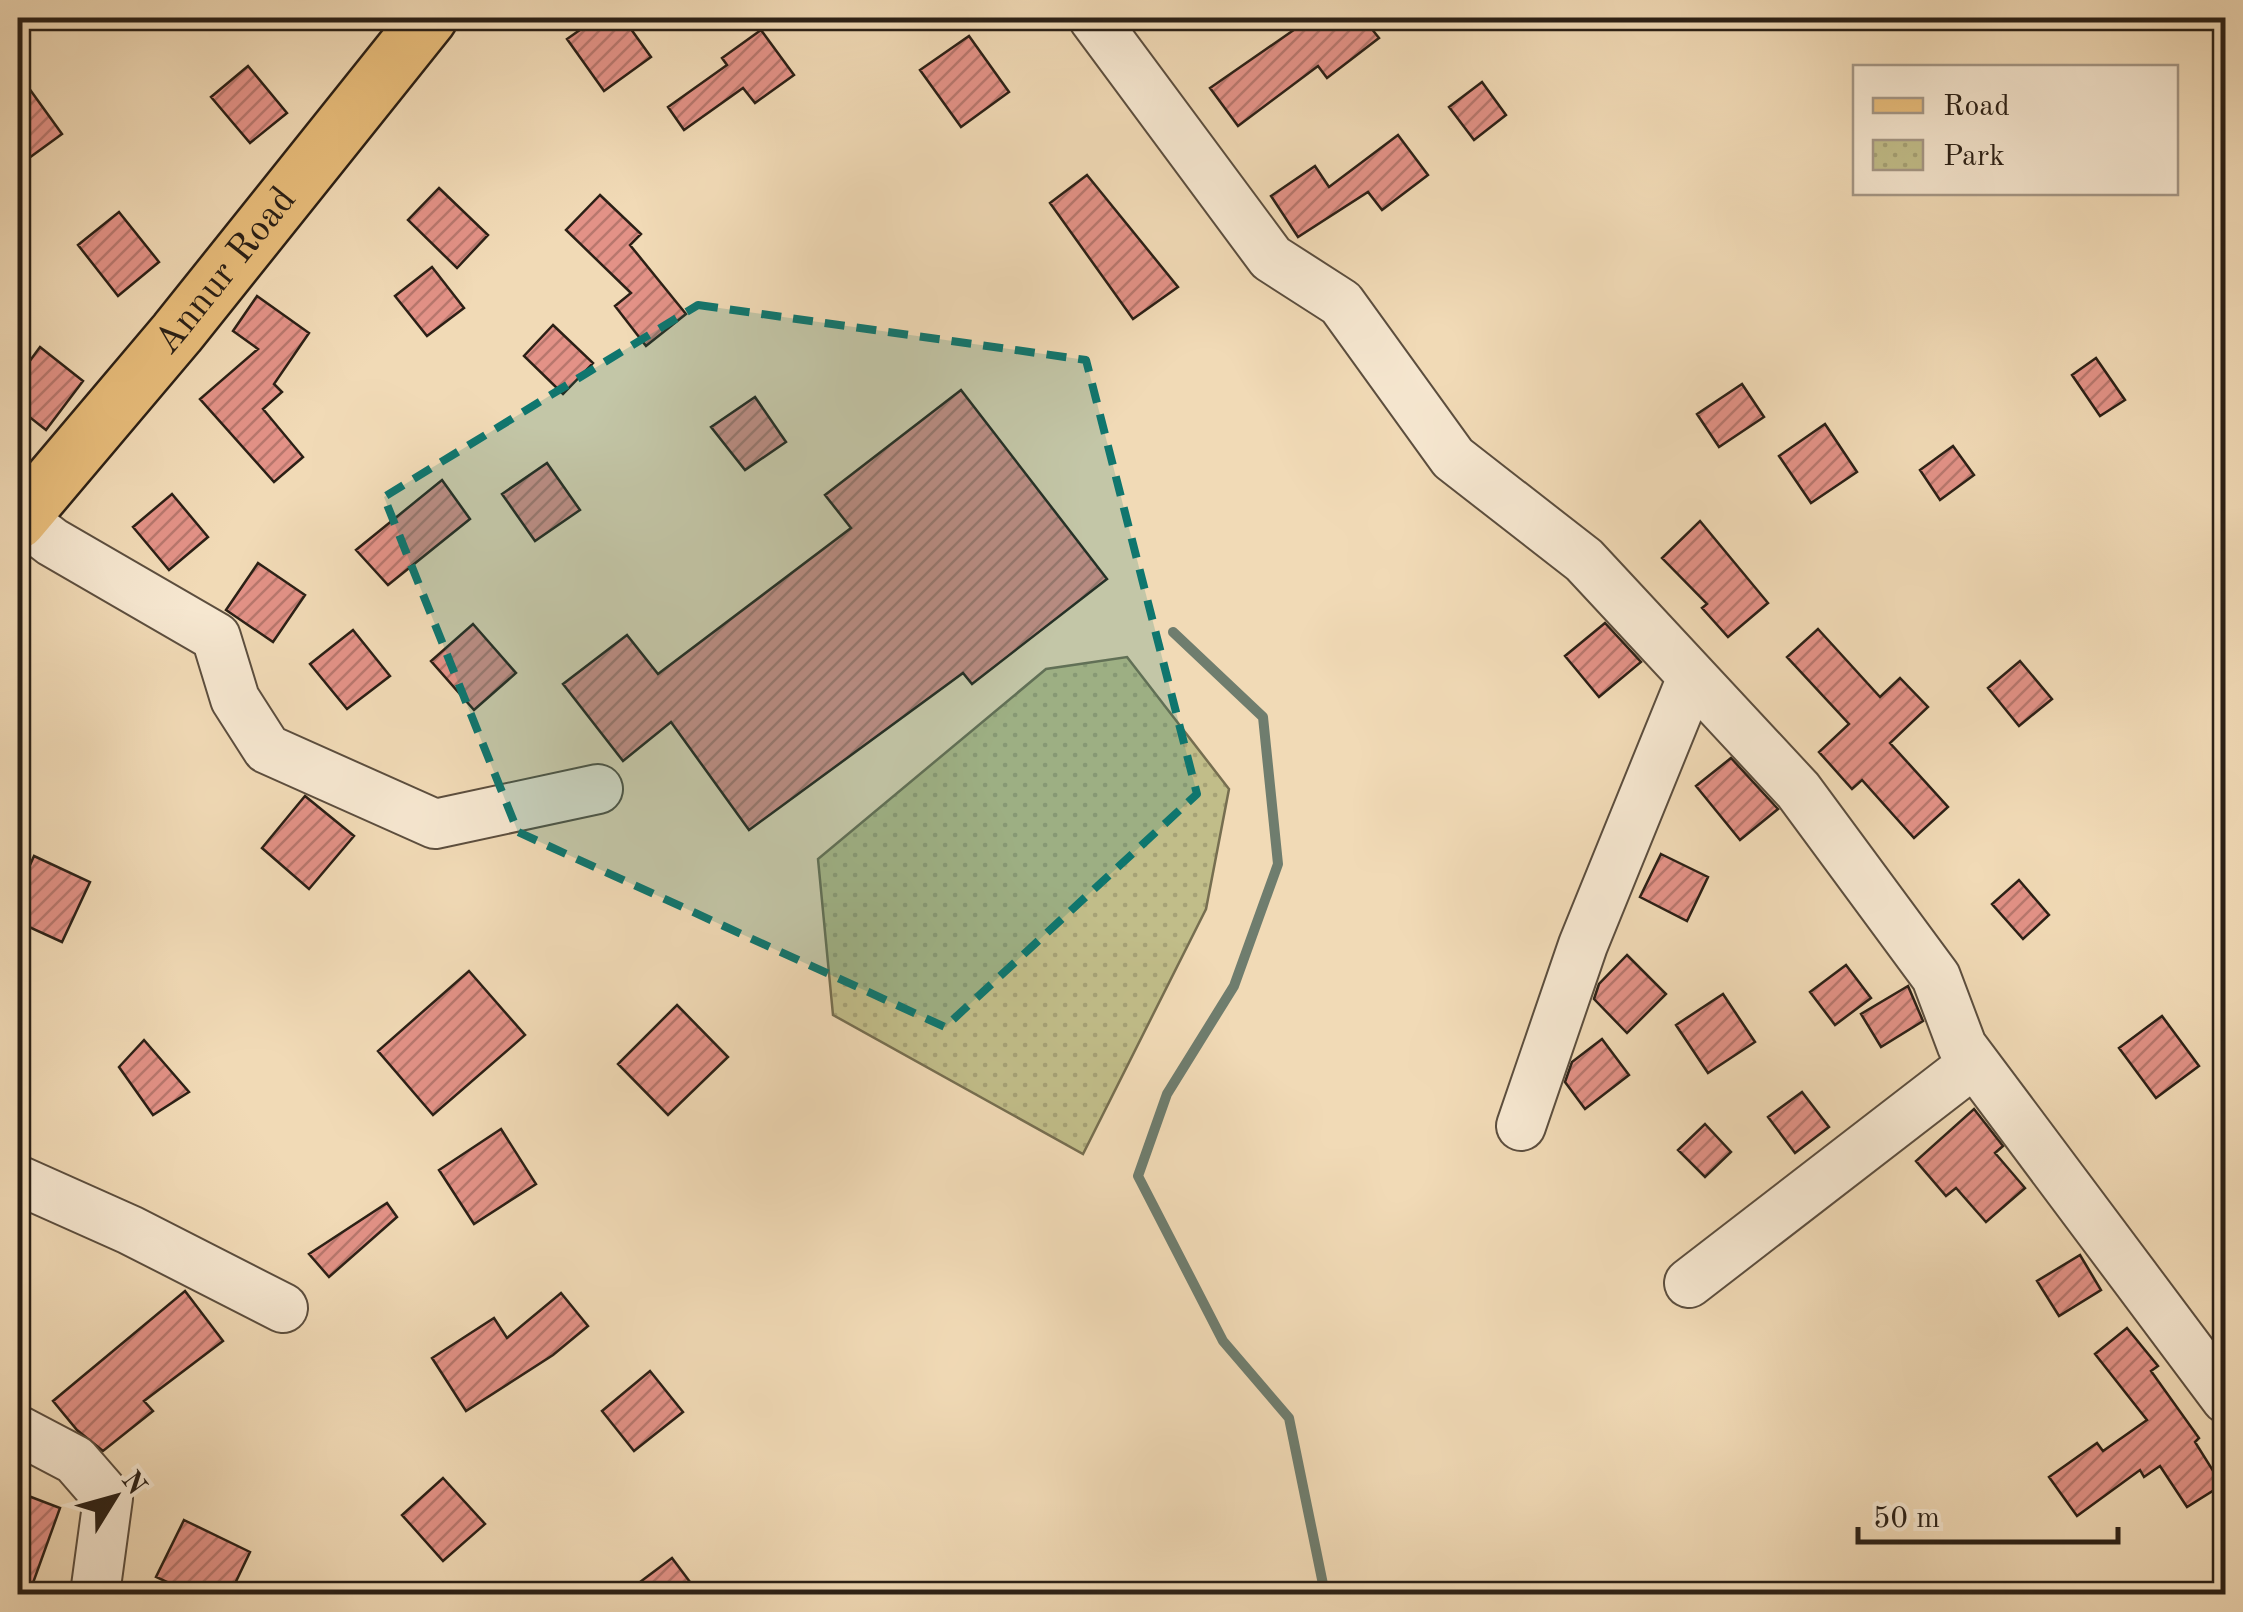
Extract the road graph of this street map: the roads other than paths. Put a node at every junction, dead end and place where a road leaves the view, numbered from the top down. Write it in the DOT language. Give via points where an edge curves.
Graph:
graph roads {
  1 [pos="429,18"];
  2 [pos="1093,18"];
  3 [pos="19,519"];
  4 [pos="1692,676"];
  5 [pos="598,789"];
  6 [pos="1974,1063"];
  7 [pos="1521,1126"];
  8 [pos="18,1180"];
  9 [pos="1689,1283"];
  10 [pos="283,1308"];
  11 [pos="2226,1400"];
  12 [pos="18,1430"];
  13 [pos="95,1594"];
  1 -- 3 [label="main road, Annur Road"];
  2 -- 4 [label="street" via="1271,258 1341,302 1452,458 1584,560"];
  3 -- 5 [label="street" via="216,637 235,699 268,750 435,824"];
  4 -- 6 [label="street" via="1798,790 1936,977"];
  4 -- 7 [label="street" via="1583,946"];
  6 -- 9 [label="street"];
  6 -- 11 [label="street"];
  8 -- 10 [label="street"];
  12 -- 13 [label="street" via="75,1460 108,1498"];
}
